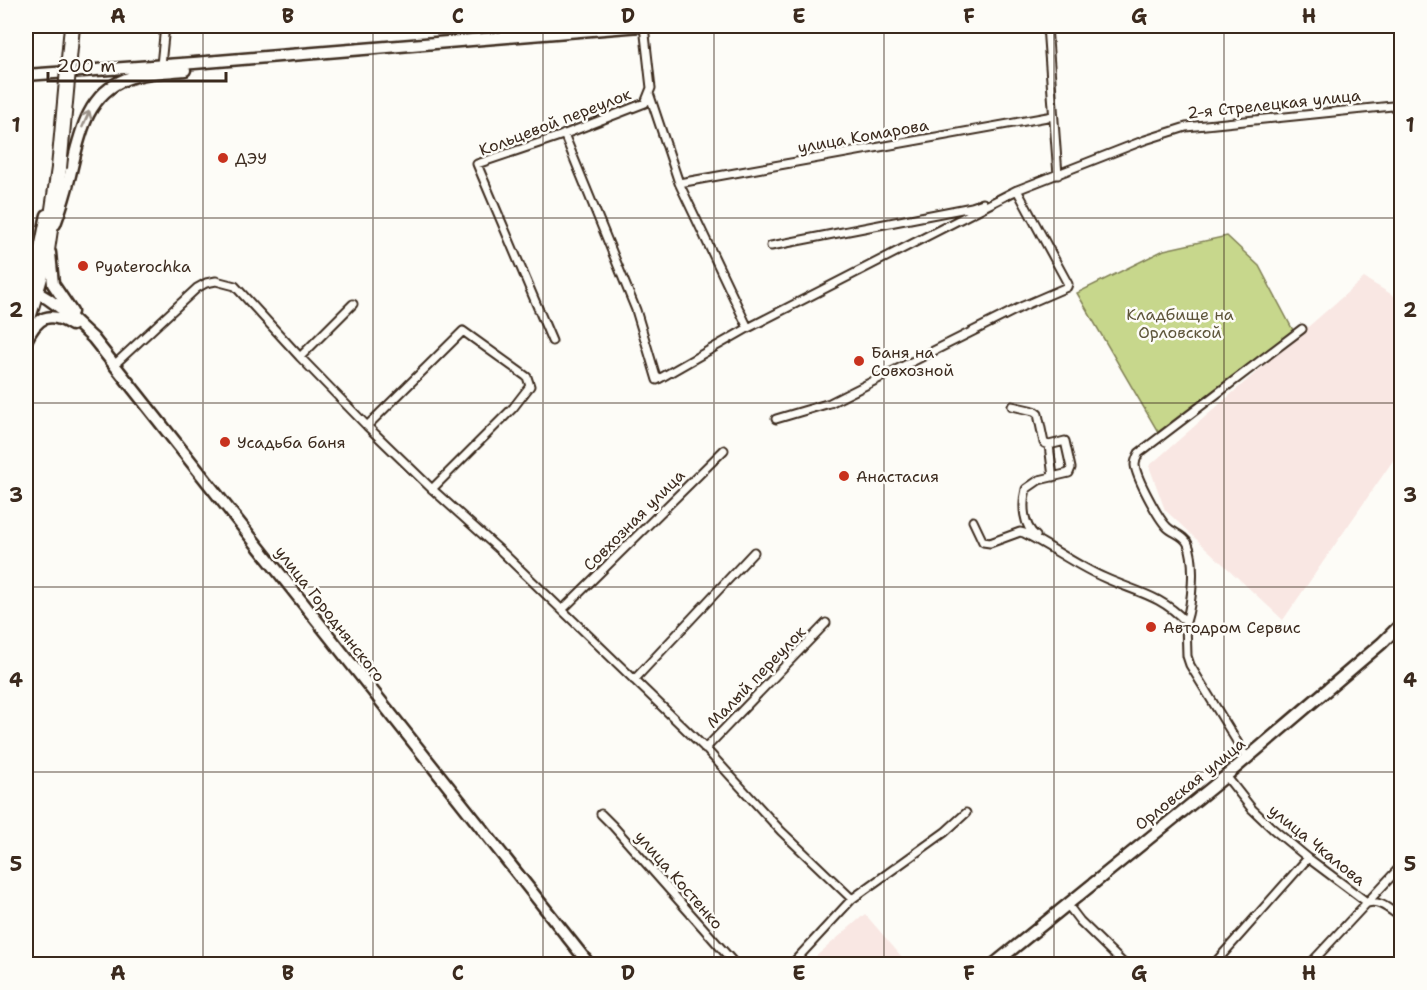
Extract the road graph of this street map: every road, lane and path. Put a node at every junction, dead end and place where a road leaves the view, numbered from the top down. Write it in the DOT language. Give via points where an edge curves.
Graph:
graph roads {
  1 [pos="72,26"];
  2 [pos="165,26"];
  3 [pos="642,26"];
  4 [pos="1047,26"];
  5 [pos="164,69"];
  6 [pos="26,75"];
  7 [pos="650,93"];
  8 [pos="1401,105"];
  9 [pos="1053,116"];
  10 [pos="564,134"];
  11 [pos="65,172"];
  12 [pos="1058,175"];
  13 [pos="679,183"];
  14 [pos="1017,190"];
  15 [pos="50,237"];
  16 [pos="771,246"];
  17 [pos="26,276"];
  18 [pos="31,290"];
  19 [pos="353,304"];
  20 [pos="26,325"];
  21 [pos="748,328"];
  22 [pos="1302,329"];
  23 [pos="93,338"];
  24 [pos="26,341"];
  25 [pos="552,341"];
  26 [pos="300,357"];
  27 [pos="114,365"];
  28 [pos="1012,406"];
  29 [pos="776,419"];
  30 [pos="367,426"];
  31 [pos="1048,445"];
  32 [pos="724,450"];
  33 [pos="1053,477"];
  34 [pos="432,489"];
  35 [pos="973,521"];
  36 [pos="1026,524"];
  37 [pos="1020,532"];
  38 [pos="1041,542"];
  39 [pos="754,552"];
  40 [pos="562,610"];
  41 [pos="1186,622"];
  42 [pos="826,623"];
  43 [pos="1400,628"];
  44 [pos="634,680"];
  45 [pos="1238,743"];
  46 [pos="705,749"];
  47 [pos="1257,750"];
  48 [pos="1243,757"];
  49 [pos="1226,776"];
  50 [pos="966,813"];
  51 [pos="601,814"];
  52 [pos="1308,858"];
  53 [pos="1401,865"];
  54 [pos="852,899"];
  55 [pos="1368,903"];
  56 [pos="1067,904"];
  57 [pos="1401,918"];
  58 [pos="589,964"];
  59 [pos="735,964"];
  60 [pos="792,964"];
  61 [pos="994,964"];
  62 [pos="1124,964"];
  63 [pos="1214,964"];
  64 [pos="1310,964"];
  1 -- 11 [label="highway, bridge"];
  2 -- 5 [label="street"];
  3 -- 5 [label="main road"];
  3 -- 7 [label="street, Кольцевой переулок"];
  4 -- 9 [label="street"];
  5 -- 6 [label="main road"];
  11 -- 5 [label="main road, one-way" via="86,118 99,98 125,80"];
  7 -- 10 [label="street, Кольцевой переулок" via="641,105"];
  7 -- 13 [label="street"];
  8 -- 12 [label="street, 2-я Стрелецкая улица" via="1186,127"];
  9 -- 12 [label="street"];
  9 -- 13 [label="street, улица Комарова"];
  10 -- 21 [label="street, 2-я Стрелецкая улица" via="636,310 657,380"];
  10 -- 25 [label="street, Кольцевой переулок" via="477,164"];
  11 -- 15 [label="highway"];
  11 -- 17 [label="main road" via="36,260"];
  12 -- 14 [label="street, 2-я Стрелецкая улица"];
  13 -- 21 [label="street"];
  14 -- 16 [label="street, 2-я Стрелецкая улица" via="972,207"];
  14 -- 21 [label="street, 2-я Стрелецкая улица"];
  14 -- 29 [label="street" via="1067,287 830,403"];
  15 -- 18 [label="highway"];
  15 -- 23 [label="main road" via="53,284"];
  18 -- 20 [label="highway"];
  18 -- 23 [label="main road, улица Городнянского" via="58,306"];
  19 -- 26 [label="street"];
  22 -- 41 [label="street" via="1137,457 1136,468 1157,514 1188,545 1191,598"];
  23 -- 24 [label="main road" via="55,316 39,321"];
  23 -- 27 [label="main road, улица Городнянского"];
  26 -- 27 [label="street" via="235,286 226,282 206,283 187,296"];
  26 -- 30 [label="street"];
  27 -- 58 [label="main road, улица Городнянского"];
  28 -- 31 [label="street" via="1038,414 1042,440"];
  30 -- 34 [label="street"];
  30 -- 34 [label="street" via="463,332 527,377 530,386 513,408"];
  31 -- 33 [label="street"];
  31 -- 33 [label="street" via="1065,441 1071,468 1067,474"];
  32 -- 40 [label="street, Совхозная улица"];
  33 -- 36 [label="street" via="1026,489"];
  34 -- 40 [label="street"];
  35 -- 37 [label="street" via="986,543"];
  36 -- 37 [label="street"];
  36 -- 38 [label="street"];
  37 -- 38 [label="street"];
  38 -- 41 [label="street" via="1105,578 1163,601"];
  39 -- 44 [label="street"];
  40 -- 44 [label="street"];
  41 -- 45 [label="street" via="1190,665"];
  42 -- 46 [label="street, Малый переулок"];
  43 -- 47 [label="main road, Орловская улица"];
  44 -- 46 [label="street"];
  45 -- 47 [label="street" via="1247,750"];
  45 -- 48 [label="street"];
  46 -- 54 [label="street"];
  47 -- 48 [label="main road, Орловская улица"];
  48 -- 49 [label="main road, Орловская улица"];
  49 -- 52 [label="street, улица Чкалова" via="1252,809"];
  49 -- 56 [label="main road, Орловская улица"];
  50 -- 54 [label="street"];
  51 -- 59 [label="street, улица Костенко"];
  52 -- 55 [label="street, улица Чкалова"];
  52 -- 63 [label="street"];
  53 -- 55 [label="street"];
  54 -- 60 [label="street"];
  55 -- 57 [label="street, улица Чкалова" via="1379,903"];
  55 -- 64 [label="street"];
  56 -- 61 [label="main road, Орловская улица"];
  56 -- 62 [label="street"];
}
